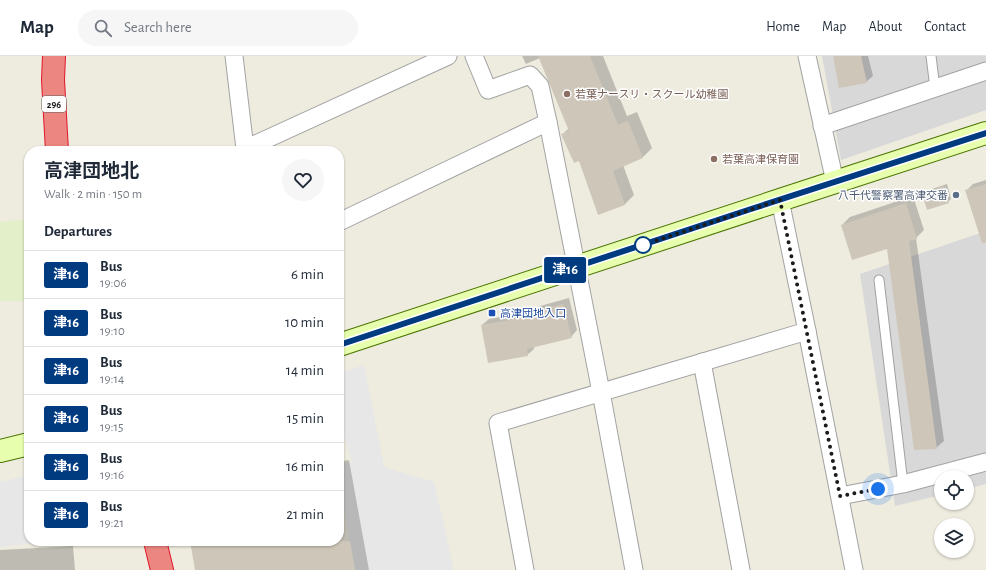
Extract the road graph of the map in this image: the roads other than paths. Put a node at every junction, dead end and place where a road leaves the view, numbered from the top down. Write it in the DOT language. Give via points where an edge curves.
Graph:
graph roads {
  1 [pos="54,56"];
  2 [pos="234,56"];
  3 [pos="448,56"];
  4 [pos="474,56"];
  5 [pos="807,56"];
  6 [pos="931,56"];
  7 [pos="986,71"];
  8 [pos="935,88"];
  9 [pos="548,122"];
  10 [pos="822,126"];
  11 [pos="986,133"];
  12 [pos="57,146"];
  13 [pos="245,146"];
  14 [pos="252,146"];
  15 [pos="835,182"];
  16 [pos="780,200"];
  17 [pos="344,220"];
  18 [pos="577,266"];
  19 [pos="879,280"];
  20 [pos="807,331"];
  21 [pos="344,343"];
  22 [pos="702,362"];
  23 [pos="601,392"];
  24 [pos="24,445"];
  25 [pos="0,451"];
  26 [pos="986,462"];
  27 [pos="903,484"];
  28 [pos="840,496"];
  29 [pos="156,546"];
  30 [pos="162,570"];
  31 [pos="525,570"];
  32 [pos="634,570"];
  33 [pos="741,570"];
  34 [pos="854,570"];
  1 -- 12 [label="highway, 296"];
  2 -- 13 [label="street"];
  3 -- 14 [label="street"];
  4 -- 9 [label="street" via="488,90 530,75 540,86"];
  5 -- 10 [label="street"];
  6 -- 8 [label="lane"];
  7 -- 8 [label="street"];
  8 -- 10 [label="street"];
  9 -- 17 [label="street"];
  9 -- 18 [label="street"];
  10 -- 15 [label="street"];
  11 -- 15 [label="street"];
  15 -- 16 [label="street"];
  16 -- 18 [label="street"];
  16 -- 20 [label="street"];
  18 -- 21 [label="street"];
  18 -- 23 [label="street"];
  19 -- 27 [label="lane"];
  20 -- 22 [label="street"];
  20 -- 28 [label="street"];
  22 -- 23 [label="street"];
  22 -- 33 [label="street"];
  23 -- 31 [label="street" via="498,423"];
  23 -- 32 [label="street"];
  24 -- 25 [label="street"];
  26 -- 27 [label="street"];
  27 -- 28 [label="street"];
  28 -- 34 [label="street"];
  29 -- 30 [label="highway"];
}
